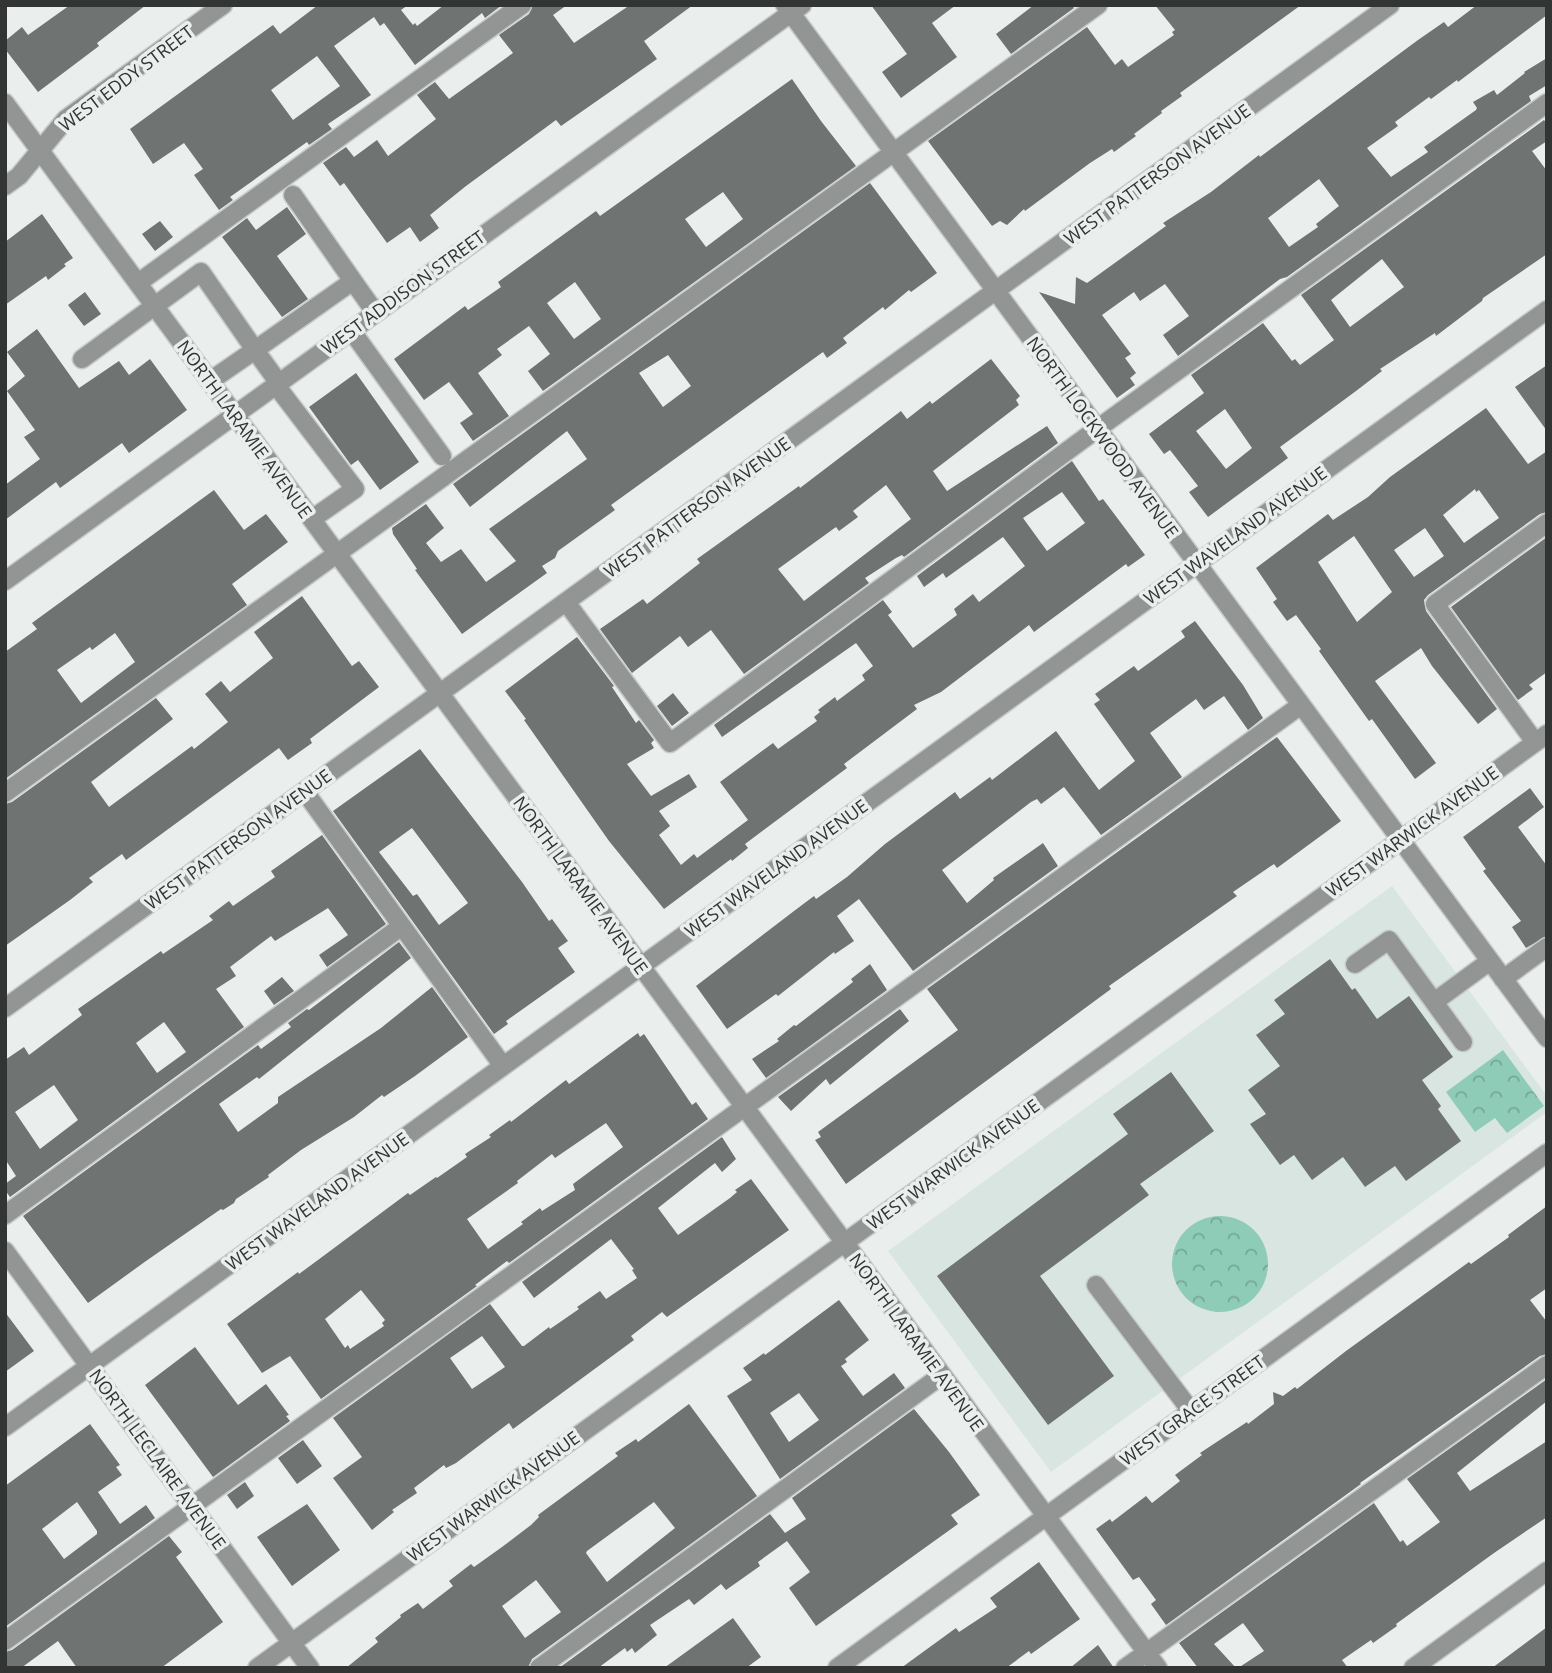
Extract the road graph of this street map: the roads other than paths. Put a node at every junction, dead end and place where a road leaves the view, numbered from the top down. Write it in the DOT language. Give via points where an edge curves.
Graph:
graph roads {
  1 [pos="223,5"];
  2 [pos="522,5"];
  3 [pos="1098,5"];
  4 [pos="1390,5"];
  5 [pos="793,8"];
  6 [pos="5,103"];
  7 [pos="1547,103"];
  8 [pos="40,150"];
  9 [pos="894,153"];
  10 [pos="5,186"];
  11 [pos="293,195"];
  12 [pos="354,281"];
  13 [pos="138,284"];
  14 [pos="996,291"];
  15 [pos="154,304"];
  16 [pos="1547,310"];
  17 [pos="375,312"];
  18 [pos="351,330"];
  19 [pos="255,350"];
  20 [pos="82,359"];
  21 [pos="210,381"];
  22 [pos="276,383"];
  23 [pos="234,413"];
  24 [pos="1097,429"];
  25 [pos="442,456"];
  26 [pos="312,519"];
  27 [pos="1547,523"];
  28 [pos="336,553"];
  29 [pos="1196,564"];
  30 [pos="5,581"];
  31 [pos="566,602"];
  32 [pos="440,693"];
  33 [pos="1301,705"];
  34 [pos="1541,738"];
  35 [pos="305,792"];
  36 [pos="5,793"];
  37 [pos="1400,840"];
  38 [pos="402,926"];
  39 [pos="1547,947"];
  40 [pos="1490,961"];
  41 [pos="1355,964"];
  42 [pos="641,966"];
  43 [pos="1503,979"];
  44 [pos="1434,1002"];
  45 [pos="5,1008"];
  46 [pos="1547,1038"];
  47 [pos="1463,1042"];
  48 [pos="503,1066"];
  49 [pos="745,1107"];
  50 [pos="1547,1153"];
  51 [pos="5,1215"];
  52 [pos="844,1242"];
  53 [pos="5,1251"];
  54 [pos="1096,1285"];
  55 [pos="1547,1365"];
  56 [pos="90,1366"];
  57 [pos="942,1375"];
  58 [pos="1191,1411"];
  59 [pos="5,1427"];
  60 [pos="192,1506"];
  61 [pos="1046,1516"];
  62 [pos="1547,1571"];
  63 [pos="5,1641"];
  64 [pos="292,1642"];
  65 [pos="1146,1652"];
  66 [pos="257,1668"];
  67 [pos="310,1668"];
  68 [pos="539,1668"];
  69 [pos="837,1668"];
  70 [pos="1125,1668"];
  71 [pos="1157,1668"];
  72 [pos="1413,1668"];
  1 -- 8 [label="street, WEST EDDY STREET" via="66,119"];
  2 -- 13 [label="street"];
  3 -- 9 [label="street"];
  4 -- 14 [label="street, WEST PATTERSON AVENUE"];
  5 -- 9 [label="street, NORTH LOCKWOOD AVENUE"];
  5 -- 17 [label="street, WEST ADDISON STREET"];
  6 -- 8 [label="street, NORTH LARAMIE AVENUE"];
  7 -- 24 [label="street"];
  8 -- 10 [label="street, WEST EDDY STREET"];
  8 -- 13 [label="street, NORTH LARAMIE AVENUE"];
  9 -- 14 [label="street, NORTH LOCKWOOD AVENUE"];
  9 -- 28 [label="street"];
  11 -- 12 [label="street"];
  12 -- 17 [label="street"];
  12 -- 19 [label="street"];
  13 -- 15 [label="street, NORTH LARAMIE AVENUE"];
  14 -- 24 [label="street, NORTH LOCKWOOD AVENUE"];
  14 -- 31 [label="street, WEST PATTERSON AVENUE"];
  15 -- 19 [label="street" via="201,272"];
  15 -- 20 [label="street"];
  15 -- 21 [label="street, NORTH LARAMIE AVENUE"];
  16 -- 29 [label="street, WEST WAVELAND AVENUE"];
  17 -- 18 [label="street, WEST ADDISON STREET"];
  18 -- 22 [label="street, WEST ADDISON STREET"];
  18 -- 25 [label="street"];
  19 -- 21 [label="street"];
  19 -- 22 [label="street"];
  21 -- 23 [label="street, NORTH LARAMIE AVENUE"];
  22 -- 23 [label="street, WEST ADDISON STREET"];
  22 -- 26 [label="street" via="355,489"];
  23 -- 26 [label="street, NORTH LARAMIE AVENUE"];
  23 -- 30 [label="street, WEST ADDISON STREET"];
  24 -- 29 [label="street, NORTH LOCKWOOD AVENUE"];
  24 -- 31 [label="street" via="670,743"];
  26 -- 28 [label="street, NORTH LARAMIE AVENUE"];
  27 -- 34 [label="street" via="1435,604"];
  28 -- 32 [label="street, NORTH LARAMIE AVENUE"];
  28 -- 36 [label="street"];
  29 -- 33 [label="street, NORTH LOCKWOOD AVENUE"];
  29 -- 42 [label="street, WEST WAVELAND AVENUE"];
  31 -- 32 [label="street, WEST PATTERSON AVENUE"];
  32 -- 35 [label="street, WEST PATTERSON AVENUE"];
  32 -- 42 [label="street, NORTH LARAMIE AVENUE"];
  33 -- 37 [label="street, NORTH LOCKWOOD AVENUE"];
  33 -- 49 [label="street"];
  34 -- 37 [label="street, WEST WARWICK AVENUE"];
  35 -- 38 [label="street"];
  35 -- 45 [label="street, WEST PATTERSON AVENUE"];
  37 -- 40 [label="street, NORTH LOCKWOOD AVENUE"];
  37 -- 52 [label="street, WEST WARWICK AVENUE"];
  38 -- 48 [label="street"];
  38 -- 51 [label="street"];
  39 -- 43 [label="street"];
  40 -- 43 [label="street, NORTH LOCKWOOD AVENUE"];
  40 -- 44 [label="street"];
  41 -- 44 [label="street" via="1389,940"];
  42 -- 48 [label="street, WEST WAVELAND AVENUE"];
  42 -- 49 [label="street, NORTH LARAMIE AVENUE"];
  43 -- 46 [label="street, NORTH LOCKWOOD AVENUE"];
  44 -- 47 [label="street"];
  48 -- 56 [label="street, WEST WAVELAND AVENUE"];
  49 -- 52 [label="street, NORTH LARAMIE AVENUE"];
  49 -- 60 [label="street"];
  50 -- 58 [label="street, WEST GRACE STREET"];
  52 -- 57 [label="street, NORTH LARAMIE AVENUE"];
  52 -- 64 [label="street, WEST WARWICK AVENUE"];
  53 -- 56 [label="street, NORTH LECLAIRE AVENUE"];
  54 -- 58 [label="street"];
  55 -- 65 [label="street"];
  56 -- 59 [label="street, WEST WAVELAND AVENUE"];
  56 -- 60 [label="street, NORTH LECLAIRE AVENUE"];
  57 -- 61 [label="street, NORTH LARAMIE AVENUE"];
  57 -- 68 [label="street"];
  58 -- 61 [label="street, WEST GRACE STREET"];
  60 -- 63 [label="street"];
  60 -- 64 [label="street, NORTH LECLAIRE AVENUE"];
  61 -- 65 [label="street, NORTH LARAMIE AVENUE"];
  61 -- 69 [label="street, WEST GRACE STREET"];
  62 -- 72 [label="street"];
  64 -- 66 [label="street, WEST WARWICK AVENUE"];
  64 -- 67 [label="street, NORTH LECLAIRE AVENUE"];
  65 -- 70 [label="street"];
  65 -- 71 [label="street, NORTH LARAMIE AVENUE"];
}
